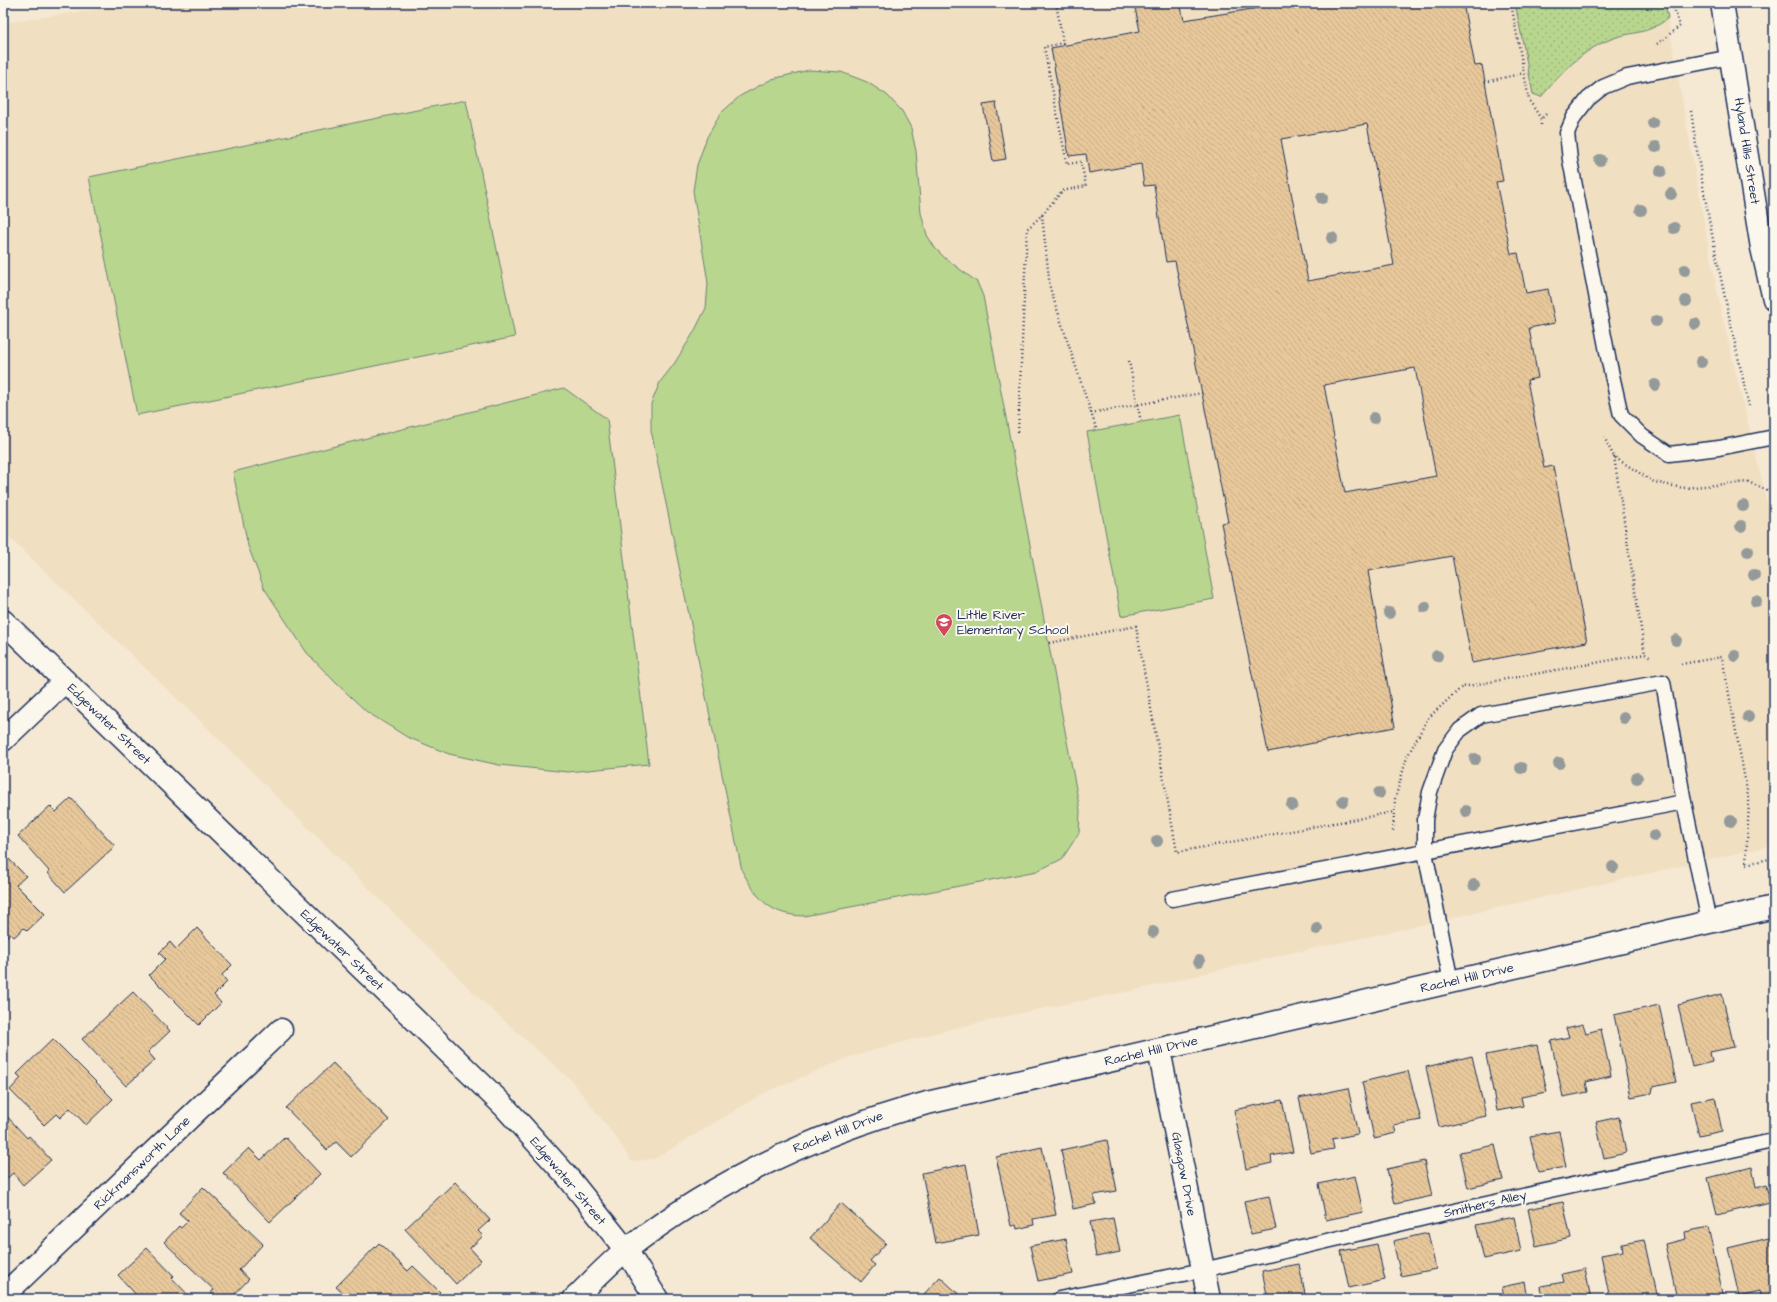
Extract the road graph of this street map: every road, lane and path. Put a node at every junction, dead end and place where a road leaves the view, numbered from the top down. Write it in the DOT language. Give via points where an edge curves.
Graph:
graph roads {
  1 [pos="1056,3"];
  2 [pos="1238,3"];
  3 [pos="1511,3"];
  4 [pos="1722,3"];
  5 [pos="1240,11"];
  6 [pos="1731,57"];
  7 [pos="1524,73"];
  8 [pos="1485,82"];
  9 [pos="1692,111"];
  10 [pos="1541,119"];
  11 [pos="1042,215"];
  12 [pos="1768,247"];
  13 [pos="1774,299"];
  14 [pos="1129,361"];
  15 [pos="1202,393"];
  16 [pos="1138,404"];
  17 [pos="1749,406"];
  18 [pos="1091,413"];
  19 [pos="1141,422"];
  20 [pos="1097,431"];
  21 [pos="1018,432"];
  22 [pos="1774,438"];
  23 [pos="1614,457"];
  24 [pos="3,621"];
  25 [pos="1049,643"];
  26 [pos="1656,660"];
  27 [pos="1674,666"];
  28 [pos="65,681"];
  29 [pos="3,740"];
  30 [pos="1684,802"];
  31 [pos="1394,812"];
  32 [pos="1425,852"];
  33 [pos="1774,858"];
  34 [pos="1172,899"];
  35 [pos="1774,907"];
  36 [pos="1709,922"];
  37 [pos="1451,982"];
  38 [pos="281,1030"];
  39 [pos="1159,1050"];
  40 [pos="1768,1142"];
  41 [pos="626,1250"];
  42 [pos="1203,1270"];
  43 [pos="3,1296"];
  44 [pos="574,1299"];
  45 [pos="657,1299"];
  46 [pos="1059,1299"];
  47 [pos="1209,1299"];
  1 -- 11 [label="path" via="1063,43 1044,47 1067,164 1081,162 1086,186 1062,191"];
  2 -- 5 [label="path"];
  3 -- 7 [label="path"];
  4 -- 6 [label="street, Hyland Hills Street"];
  6 -- 12 [label="street, Hyland Hills Street"];
  6 -- 22 [label="lane" via="1627,77 1603,87 1588,99 1574,117 1567,133 1570,160 1621,415 1642,436 1669,454"];
  7 -- 8 [label="path"];
  7 -- 10 [label="path" via="1529,100"];
  9 -- 17 [label="path" via="1717,266"];
  11 -- 18 [label="path" via="1050,288"];
  11 -- 21 [label="path" via="1027,229"];
  12 -- 13 [label="street, Hyland Hills Street"];
  14 -- 16 [label="path"];
  15 -- 16 [label="path"];
  16 -- 18 [label="path"];
  16 -- 19 [label="path"];
  18 -- 20 [label="path"];
  23 -- 26 [label="path" via="1645,654"];
  24 -- 28 [label="street, Edgewater Street"];
  25 -- 31 [label="path" via="1136,626 1177,852"];
  27 -- 33 [label="path" via="1722,657 1749,802 1746,864"];
  28 -- 29 [label="street"];
  28 -- 41 [label="street, Edgewater Street" via="503,1105 567,1176"];
  30 -- 32 [label="lane"];
  30 -- 32 [label="lane" via="1663,682 1481,715 1460,730 1445,750 1430,792 1425,820"];
  30 -- 36 [label="lane"];
  32 -- 34 [label="lane"];
  32 -- 37 [label="lane"];
  35 -- 36 [label="street, Rachel Hill Drive"];
  36 -- 37 [label="street, Rachel Hill Drive"];
  37 -- 39 [label="street, Rachel Hill Drive"];
  38 -- 43 [label="street, Rickmansworth Lane"];
  39 -- 41 [label="street, Rachel Hill Drive" via="927,1103 840,1130 782,1154 728,1182 675,1214"];
  39 -- 42 [label="street, Glasgow Drive"];
  40 -- 42 [label="lane, Smithers Alley"];
  41 -- 44 [label="street, Rachel Hill Drive"];
  41 -- 45 [label="street, Edgewater Street"];
  42 -- 46 [label="lane, Smithers Alley"];
  42 -- 47 [label="street, Glasgow Drive"];
}
